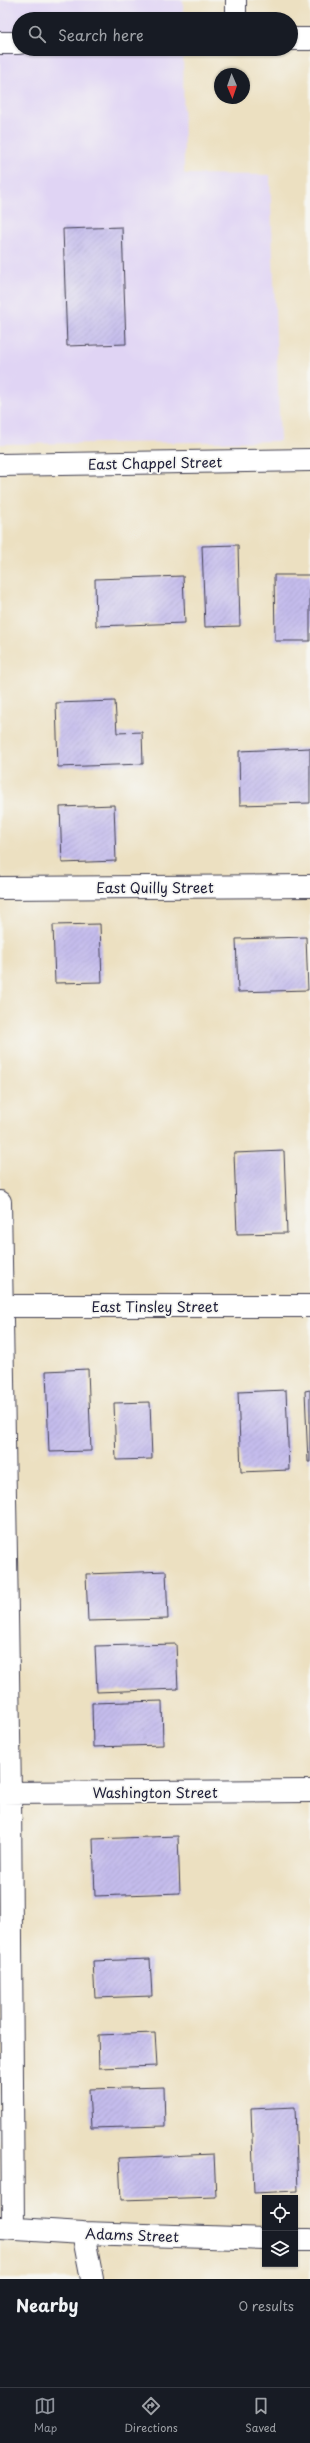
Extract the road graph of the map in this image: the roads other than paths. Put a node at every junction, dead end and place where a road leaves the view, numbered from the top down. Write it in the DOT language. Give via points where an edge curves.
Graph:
graph roads {
  1 [pos="236,0"];
  2 [pos="236,12"];
  3 [pos="298,39"];
  4 [pos="310,39"];
  5 [pos="0,43"];
  6 [pos="12,43"];
  7 [pos="310,460"];
  8 [pos="0,465"];
  9 [pos="310,886"];
  10 [pos="0,888"];
  11 [pos="0,1202"];
  12 [pos="1,1306"];
  13 [pos="310,1306"];
  14 [pos="310,1791"];
  15 [pos="5,1793"];
  16 [pos="6,2228"];
  17 [pos="83,2233"];
  18 [pos="262,2239"];
  19 [pos="298,2240"];
  20 [pos="310,2240"];
  21 [pos="92,2279"];
  1 -- 2 [label="lane"];
  3 -- 4 [label="street"];
  5 -- 6 [label="street"];
  7 -- 8 [label="street, East Chappel Street"];
  9 -- 10 [label="street, East Quilly Street"];
  11 -- 12 [label="street"];
  12 -- 13 [label="street, East Tinsley Street"];
  12 -- 15 [label="street"];
  14 -- 15 [label="street, Washington Street"];
  15 -- 16 [label="street"];
  16 -- 17 [label="street, Adams Street"];
  17 -- 18 [label="street, Adams Street"];
  17 -- 21 [label="street"];
  19 -- 20 [label="street"];
}
